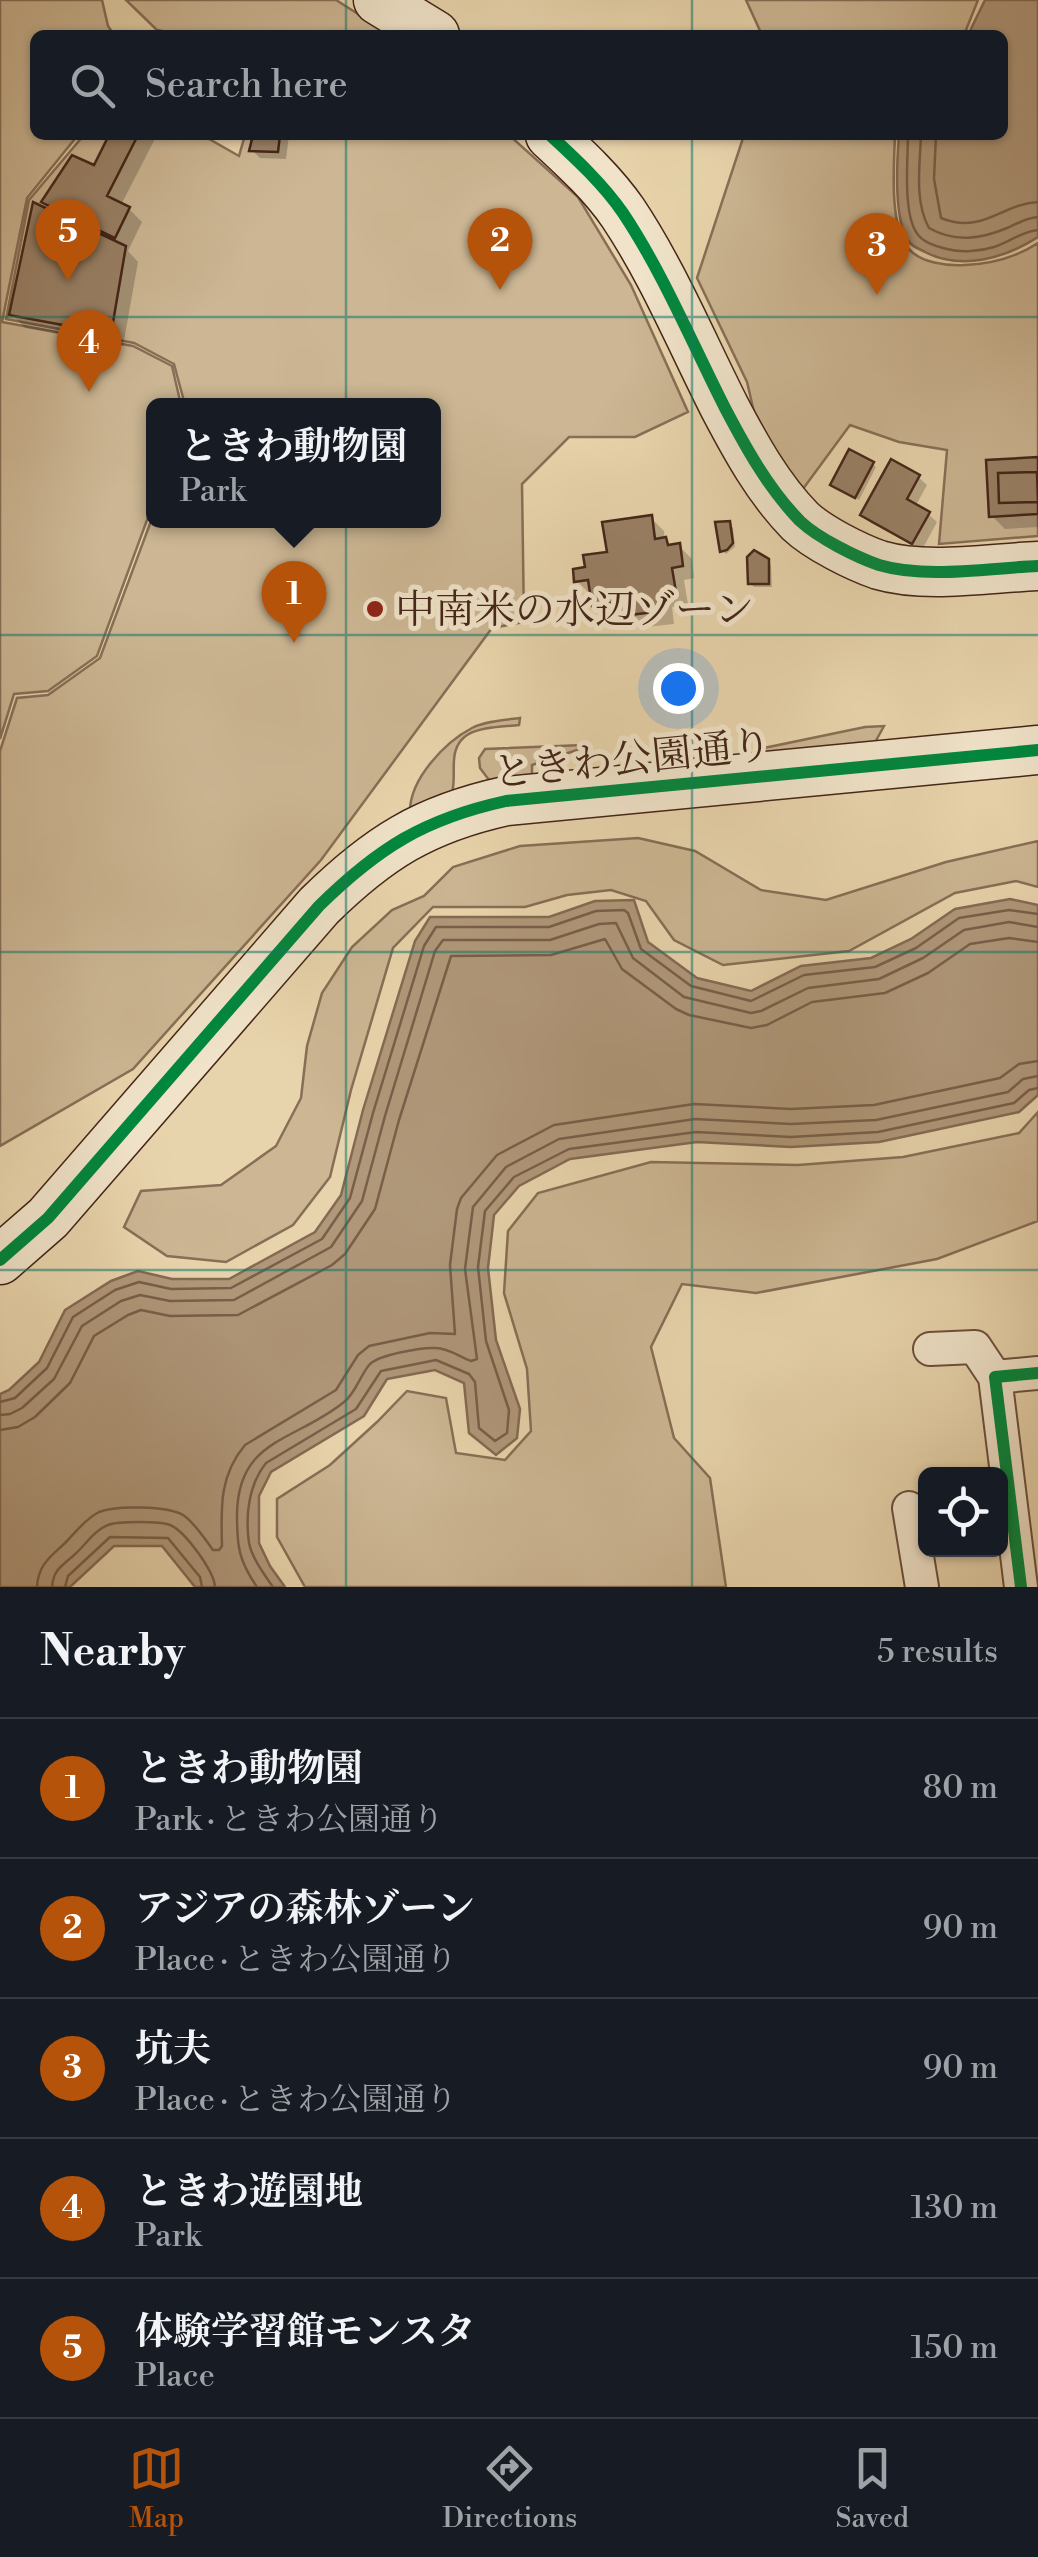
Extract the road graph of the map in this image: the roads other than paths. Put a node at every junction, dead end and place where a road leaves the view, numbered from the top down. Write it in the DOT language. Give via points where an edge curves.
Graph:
graph roads {
  1 [pos="378,0"];
  2 [pos="426,30"];
  3 [pos="555,140"];
  4 [pos="1038,566"];
  5 [pos="1038,750"];
  6 [pos="0,1260"];
  7 [pos="930,1349"];
  8 [pos="1038,1373"];
  9 [pos="995,1376"];
  10 [pos="909,1508"];
  11 [pos="922,1587"];
  12 [pos="1021,1587"];
  1 -- 2 [label="street"];
  3 -- 4 [label="street" via="621,210 744,444 803,524 881,566"];
  5 -- 6 [label="street, ときわ公園通り" via="506,801 414,831 319,906 48,1218"];
  7 -- 9 [label="street" via="975,1347"];
  8 -- 9 [label="street"];
  9 -- 12 [label="street"];
  10 -- 11 [label="street"];
}
